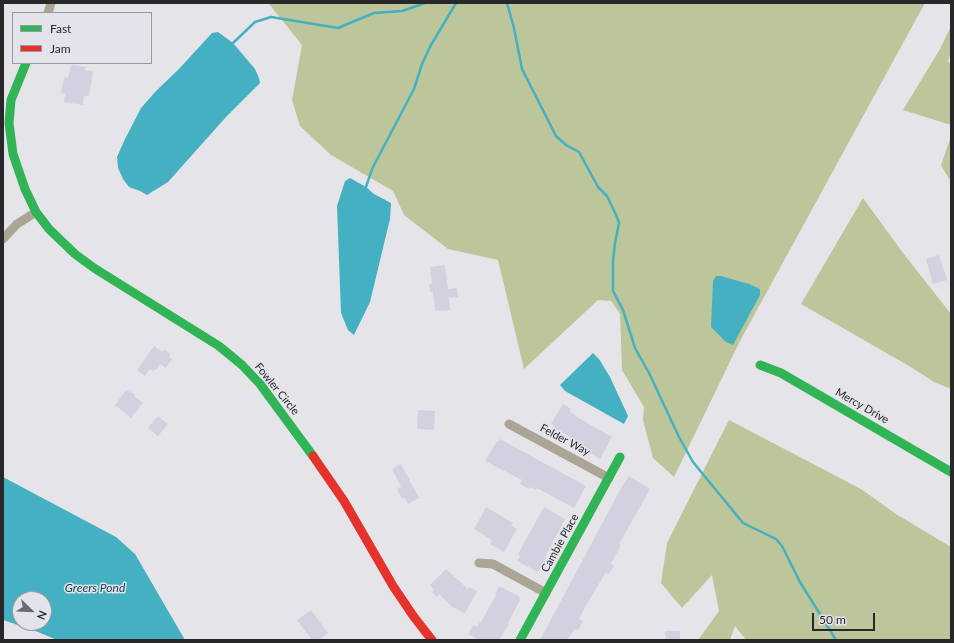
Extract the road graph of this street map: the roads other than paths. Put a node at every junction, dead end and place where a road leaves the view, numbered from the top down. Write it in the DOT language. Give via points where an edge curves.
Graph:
graph roads {
  1 [pos="26,64"];
  2 [pos="36,212"];
  3 [pos="3,239"];
  4 [pos="760,365"];
  5 [pos="509,424"];
  6 [pos="620,457"];
  7 [pos="951,472"];
  8 [pos="609,478"];
  9 [pos="479,563"];
  10 [pos="546,593"];
  11 [pos="432,640"];
  12 [pos="520,640"];
  1 -- 2 [label="street, Fowler Circle" via="11,100 9,123 13,154"];
  2 -- 3 [label="street" via="18,224"];
  2 -- 11 [label="street, Fowler Circle" via="49,229 75,254 218,346 242,365 260,384 344,501 393,586"];
  4 -- 7 [label="street, Mercy Drive" via="781,373"];
  5 -- 8 [label="street, Felder Way"];
  6 -- 8 [label="street, Cambie Place"];
  8 -- 10 [label="street, Cambie Place"];
  9 -- 10 [label="street" via="493,564"];
  10 -- 12 [label="street, Cambie Place"];
}
